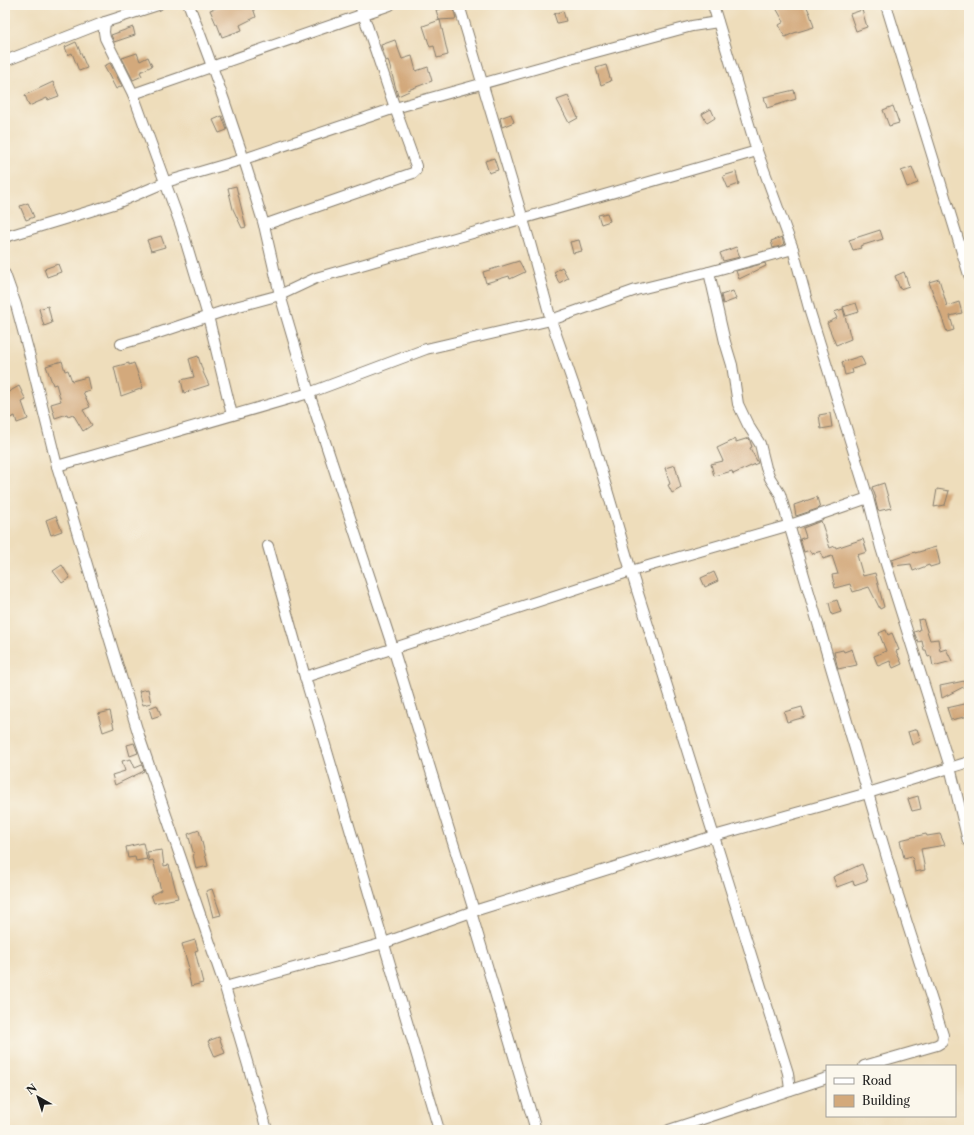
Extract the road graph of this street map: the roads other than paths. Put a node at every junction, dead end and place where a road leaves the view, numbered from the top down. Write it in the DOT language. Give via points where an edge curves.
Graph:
graph roads {
  1 [pos="158,5"];
  2 [pos="189,5"];
  3 [pos="390,5"];
  4 [pos="460,5"];
  5 [pos="713,5"];
  6 [pos="886,5"];
  7 [pos="361,10"];
  8 [pos="105,22"];
  9 [pos="718,22"];
  10 [pos="5,61"];
  11 [pos="213,66"];
  12 [pos="482,84"];
  13 [pos="133,94"];
  14 [pos="395,108"];
  15 [pos="757,151"];
  16 [pos="244,159"];
  17 [pos="166,182"];
  18 [pos="522,219"];
  19 [pos="264,225"];
  20 [pos="5,237"];
  21 [pos="793,249"];
  22 [pos="709,272"];
  23 [pos="5,274"];
  24 [pos="969,275"];
  25 [pos="280,295"];
  26 [pos="208,316"];
  27 [pos="551,320"];
  28 [pos="121,344"];
  29 [pos="309,393"];
  30 [pos="232,416"];
  31 [pos="57,466"];
  32 [pos="868,498"];
  33 [pos="790,525"];
  34 [pos="268,546"];
  35 [pos="631,571"];
  36 [pos="393,648"];
  37 [pos="305,677"];
  38 [pos="969,762"];
  39 [pos="950,767"];
  40 [pos="868,793"];
  41 [pos="714,836"];
  42 [pos="968,841"];
  43 [pos="472,912"];
  44 [pos="384,943"];
  45 [pos="225,986"];
  46 [pos="867,1065"];
  47 [pos="826,1078"];
  48 [pos="790,1090"];
  49 [pos="267,1130"];
  50 [pos="439,1130"];
  51 [pos="536,1130"];
  52 [pos="669,1130"];
  1 -- 8 [label="street"];
  2 -- 11 [label="street"];
  3 -- 7 [label="street"];
  4 -- 12 [label="street"];
  5 -- 9 [label="street"];
  6 -- 24 [label="street"];
  7 -- 11 [label="street"];
  7 -- 14 [label="street"];
  8 -- 10 [label="street"];
  8 -- 13 [label="street" via="105,38"];
  9 -- 12 [label="street" via="692,26 570,58"];
  9 -- 15 [label="street"];
  11 -- 13 [label="street"];
  11 -- 16 [label="street"];
  12 -- 14 [label="street"];
  12 -- 18 [label="street"];
  13 -- 17 [label="street"];
  14 -- 16 [label="street"];
  14 -- 19 [label="street" via="416,166 413,173"];
  15 -- 18 [label="street"];
  15 -- 21 [label="street"];
  16 -- 17 [label="street"];
  16 -- 19 [label="street"];
  17 -- 20 [label="street" via="116,203"];
  17 -- 26 [label="street"];
  18 -- 25 [label="street" via="316,278"];
  18 -- 27 [label="street"];
  19 -- 25 [label="street"];
  21 -- 22 [label="street"];
  21 -- 32 [label="street"];
  22 -- 27 [label="street" via="636,290"];
  22 -- 33 [label="street" via="732,365 738,404 760,444 766,468 780,494"];
  23 -- 31 [label="street" via="16,305"];
  25 -- 26 [label="street"];
  25 -- 29 [label="street"];
  26 -- 28 [label="street"];
  26 -- 30 [label="street"];
  27 -- 29 [label="street" via="426,349"];
  27 -- 35 [label="street" via="589,429"];
  29 -- 30 [label="street"];
  29 -- 36 [label="street"];
  30 -- 31 [label="street"];
  31 -- 45 [label="street" via="140,739"];
  32 -- 33 [label="street"];
  32 -- 39 [label="street" via="881,548"];
  33 -- 35 [label="street"];
  33 -- 40 [label="street"];
  34 -- 37 [label="street"];
  35 -- 36 [label="street"];
  35 -- 41 [label="street"];
  36 -- 37 [label="street"];
  36 -- 43 [label="street"];
  37 -- 44 [label="street"];
  38 -- 39 [label="street"];
  39 -- 40 [label="street"];
  39 -- 42 [label="street"];
  40 -- 41 [label="street"];
  40 -- 46 [label="street" via="943,1035 942,1042 937,1045"];
  41 -- 43 [label="street"];
  41 -- 48 [label="street" via="788,1073"];
  43 -- 44 [label="street"];
  43 -- 51 [label="street"];
  44 -- 45 [label="street"];
  44 -- 50 [label="street"];
  45 -- 49 [label="street"];
  47 -- 48 [label="street"];
  48 -- 52 [label="street"];
}
